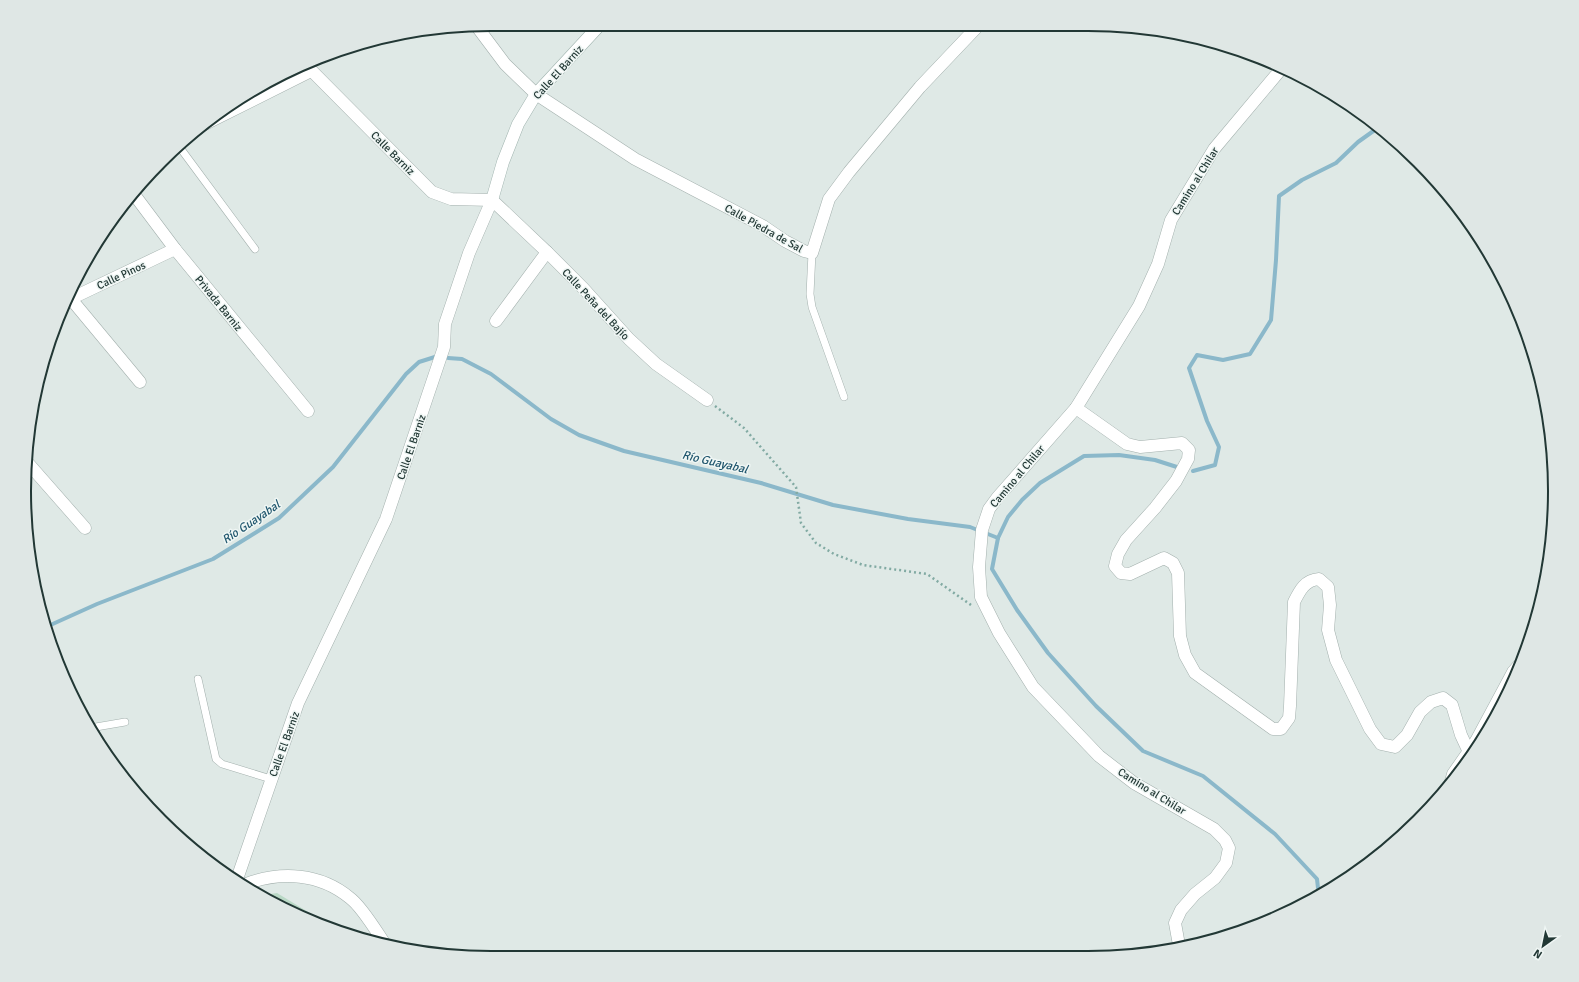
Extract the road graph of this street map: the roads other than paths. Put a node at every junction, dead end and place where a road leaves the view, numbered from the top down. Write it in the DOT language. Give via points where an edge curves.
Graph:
graph roads {
  1 [pos="481,31"];
  2 [pos="594,31"];
  3 [pos="973,31"];
  4 [pos="309,68"];
  5 [pos="302,72"];
  6 [pos="1278,72"];
  7 [pos="536,94"];
  8 [pos="252,99"];
  9 [pos="182,151"];
  10 [pos="137,198"];
  11 [pos="492,200"];
  12 [pos="174,249"];
  13 [pos="255,249"];
  14 [pos="547,252"];
  15 [pos="812,253"];
  16 [pos="74,297"];
  17 [pos="72,302"];
  18 [pos="496,321"];
  19 [pos="140,382"];
  20 [pos="844,398"];
  21 [pos="707,400"];
  22 [pos="1076,408"];
  23 [pos="308,411"];
  24 [pos="32,467"];
  25 [pos="85,528"];
  26 [pos="198,679"];
  27 [pos="125,722"];
  28 [pos="97,727"];
  29 [pos="1468,750"];
  30 [pos="271,779"];
  31 [pos="238,875"];
  32 [pos="250,883"];
  33 [pos="380,937"];
  34 [pos="1178,942"];
  1 -- 7 [label="street, Calle Piedra de Sal" via="505,64"];
  2 -- 7 [label="street, Calle El Barniz"];
  3 -- 15 [label="street, Calle Piedra de Sal" via="920,87 829,199"];
  4 -- 11 [label="street, Calle Barniz" via="432,192 451,199"];
  5 -- 8 [label="street, Calle Barniz"];
  6 -- 22 [label="street, Camino al Chilar" via="1214,149 1171,220 1158,264 1139,306"];
  7 -- 11 [label="street, Calle El Barniz" via="518,124"];
  7 -- 15 [label="street, Calle Piedra de Sal" via="635,159 763,226 785,241"];
  9 -- 13 [label="lane"];
  10 -- 12 [label="street, Privada Barniz"];
  11 -- 14 [label="street, Calle Peña del Bajío"];
  11 -- 30 [label="street, Calle El Barniz" via="469,253 445,324 444,347 386,519 298,703"];
  12 -- 16 [label="street, Calle Pinos"];
  12 -- 23 [label="street, Privada Barniz"];
  14 -- 18 [label="street"];
  14 -- 21 [label="street, Calle Peña del Bajío" via="656,364"];
  15 -- 20 [label="lane" via="812,307"];
  17 -- 19 [label="street"];
  22 -- 29 [label="street" via="1127,444 1140,447 1182,443 1189,450 1188,458 1176,481 1126,540 1115,566 1121,573 1130,574 1164,558 1174,563 1178,573 1180,636 1185,655 1195,672 1274,729 1281,729 1289,718 1294,602 1300,588 1311,580 1319,579 1328,587 1328,630 1336,660 1370,729 1381,744 1395,747 1407,735 1420,712 1431,702 1443,698 1452,705"];
  22 -- 34 [label="street, Camino al Chilar" via="989,509 982,532 979,567 981,597 1032,687 1098,756 1134,783 1214,829 1225,840 1229,848 1226,863 1215,878 1195,894 1181,910 1175,923"];
  24 -- 25 [label="street"];
  26 -- 30 [label="lane" via="216,759 222,764"];
  27 -- 28 [label="lane"];
  30 -- 31 [label="street, Calle El Barniz"];
  32 -- 33 [label="street" via="280,876 297,876 324,882 351,898"];
}
